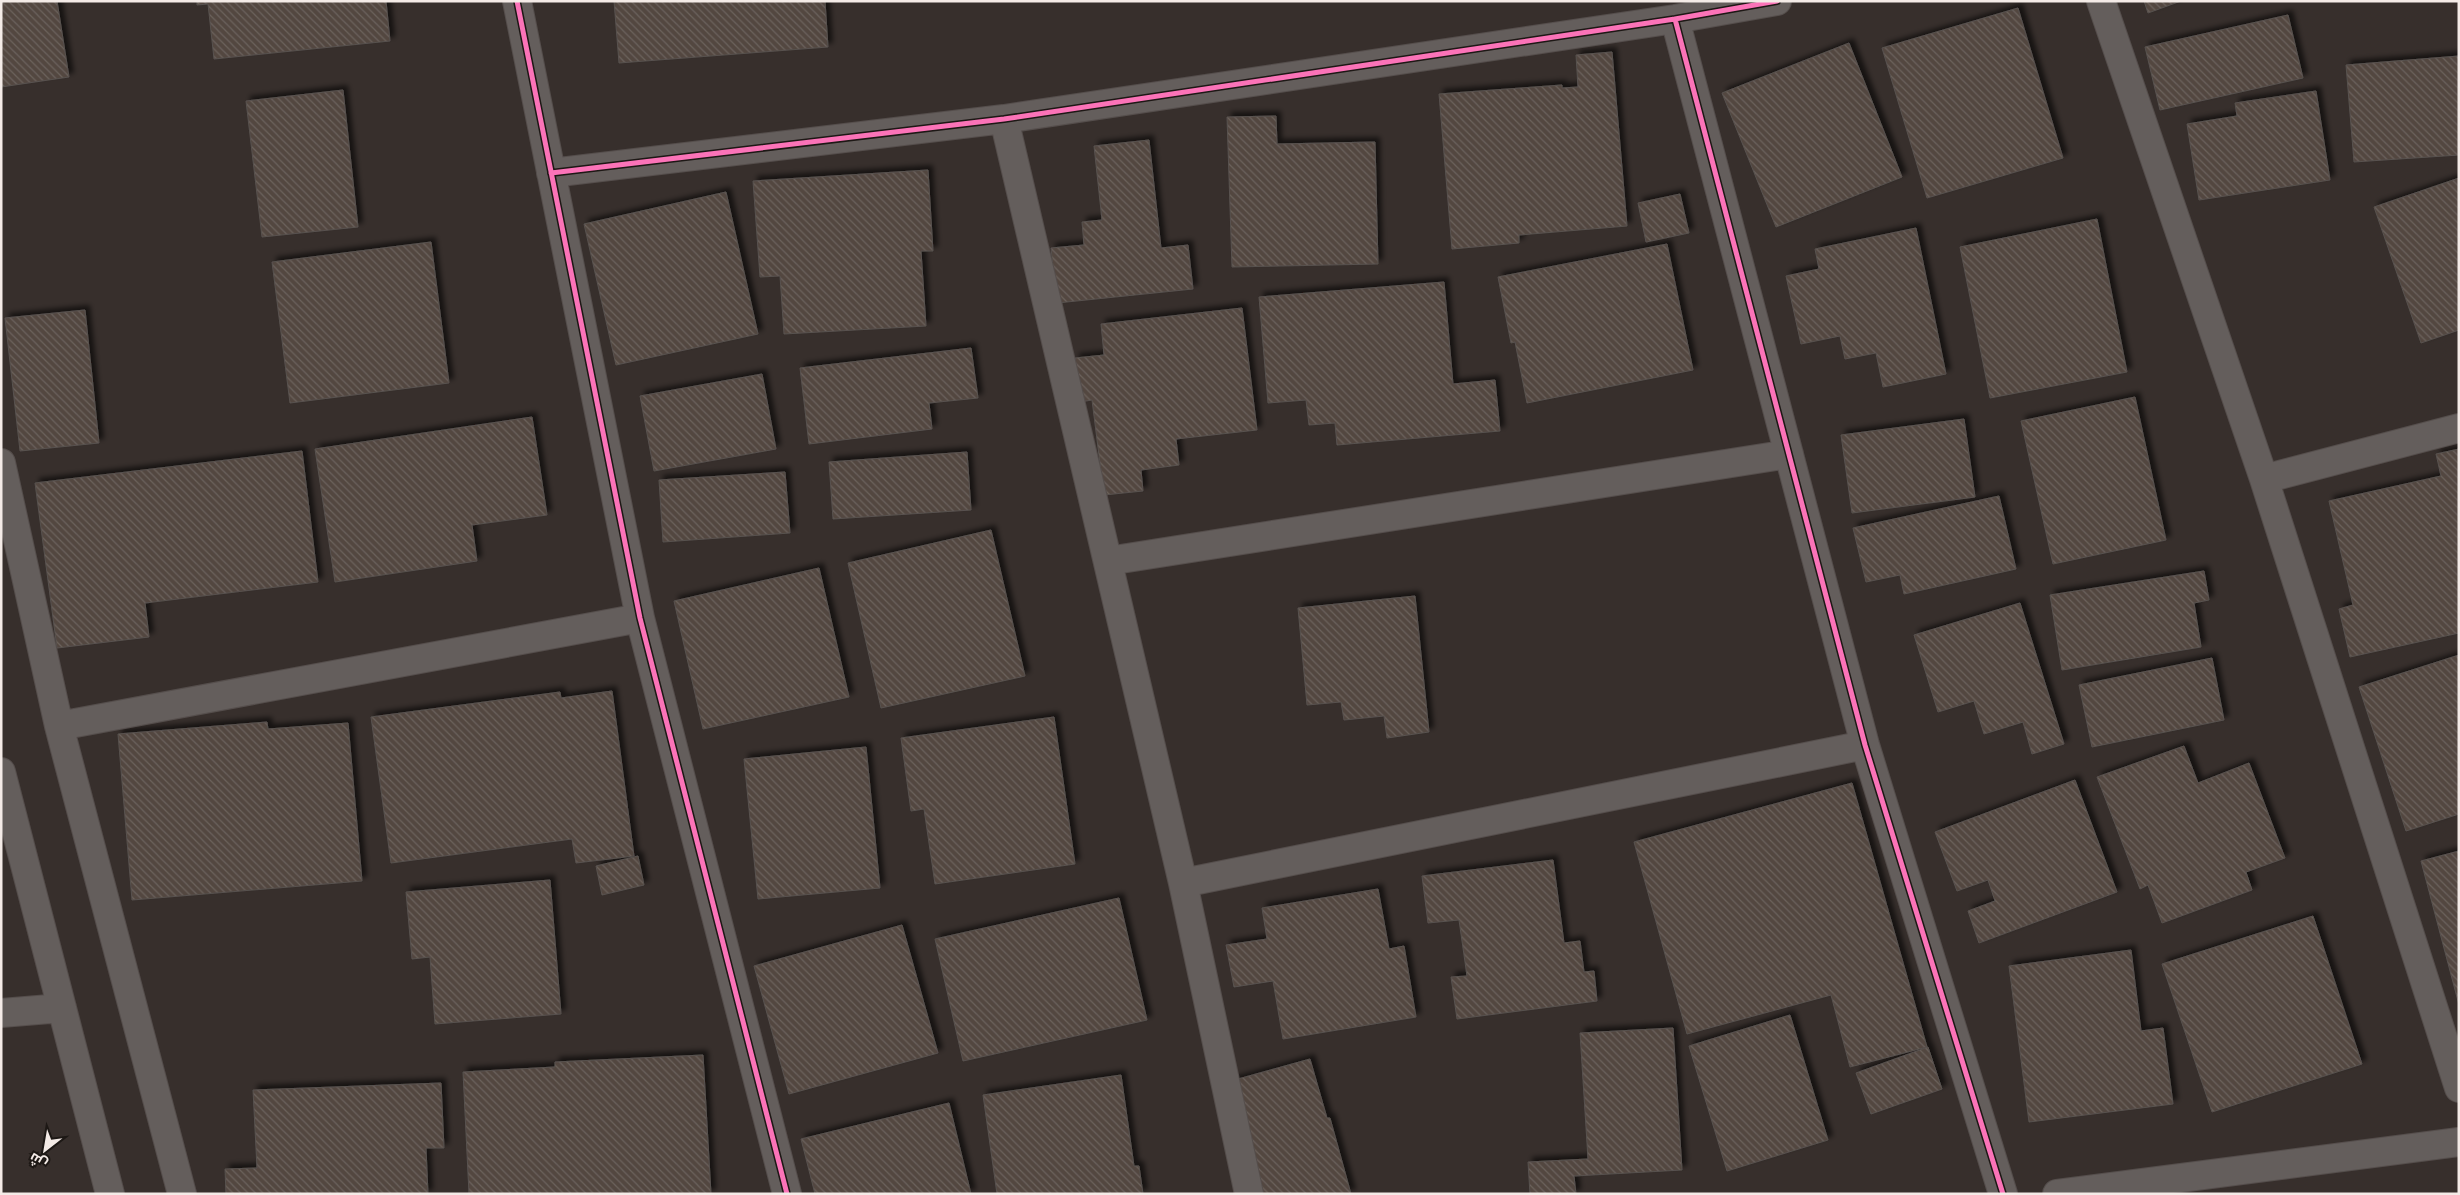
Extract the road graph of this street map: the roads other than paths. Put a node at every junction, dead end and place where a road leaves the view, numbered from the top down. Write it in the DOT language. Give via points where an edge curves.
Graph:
graph roads {
  1 [pos="517,1"];
  2 [pos="1777,1"];
  3 [pos="2101,1"];
  4 [pos="1675,19"];
  5 [pos="1004,119"];
  6 [pos="551,174"];
  7 [pos="2459,428"];
  8 [pos="1789,454"];
  9 [pos="1,463"];
  10 [pos="2264,478"];
  11 [pos="1108,561"];
  12 [pos="640,618"];
  13 [pos="59,726"];
  14 [pos="1865,745"];
  15 [pos="1,772"];
  16 [pos="1183,883"];
  17 [pos="62,1008"];
  18 [pos="1,1013"];
  19 [pos="2459,1088"];
  20 [pos="2459,1142"];
  21 [pos="110,1194"];
  22 [pos="182,1194"];
  23 [pos="787,1194"];
  24 [pos="1248,1194"];
  25 [pos="2003,1194"];
  26 [pos="2058,1194"];
  1 -- 6 [label="street"];
  2 -- 4 [label="street"];
  3 -- 10 [label="street"];
  4 -- 5 [label="street"];
  4 -- 8 [label="street"];
  5 -- 6 [label="street"];
  5 -- 11 [label="street"];
  6 -- 12 [label="street"];
  7 -- 10 [label="street"];
  8 -- 11 [label="street"];
  8 -- 14 [label="street"];
  9 -- 13 [label="street"];
  10 -- 19 [label="street"];
  11 -- 16 [label="street"];
  12 -- 13 [label="street"];
  12 -- 23 [label="street"];
  13 -- 22 [label="street"];
  14 -- 16 [label="street"];
  14 -- 25 [label="street"];
  15 -- 17 [label="street"];
  16 -- 24 [label="street"];
  17 -- 18 [label="street"];
  17 -- 21 [label="street"];
  20 -- 26 [label="street"];
}
